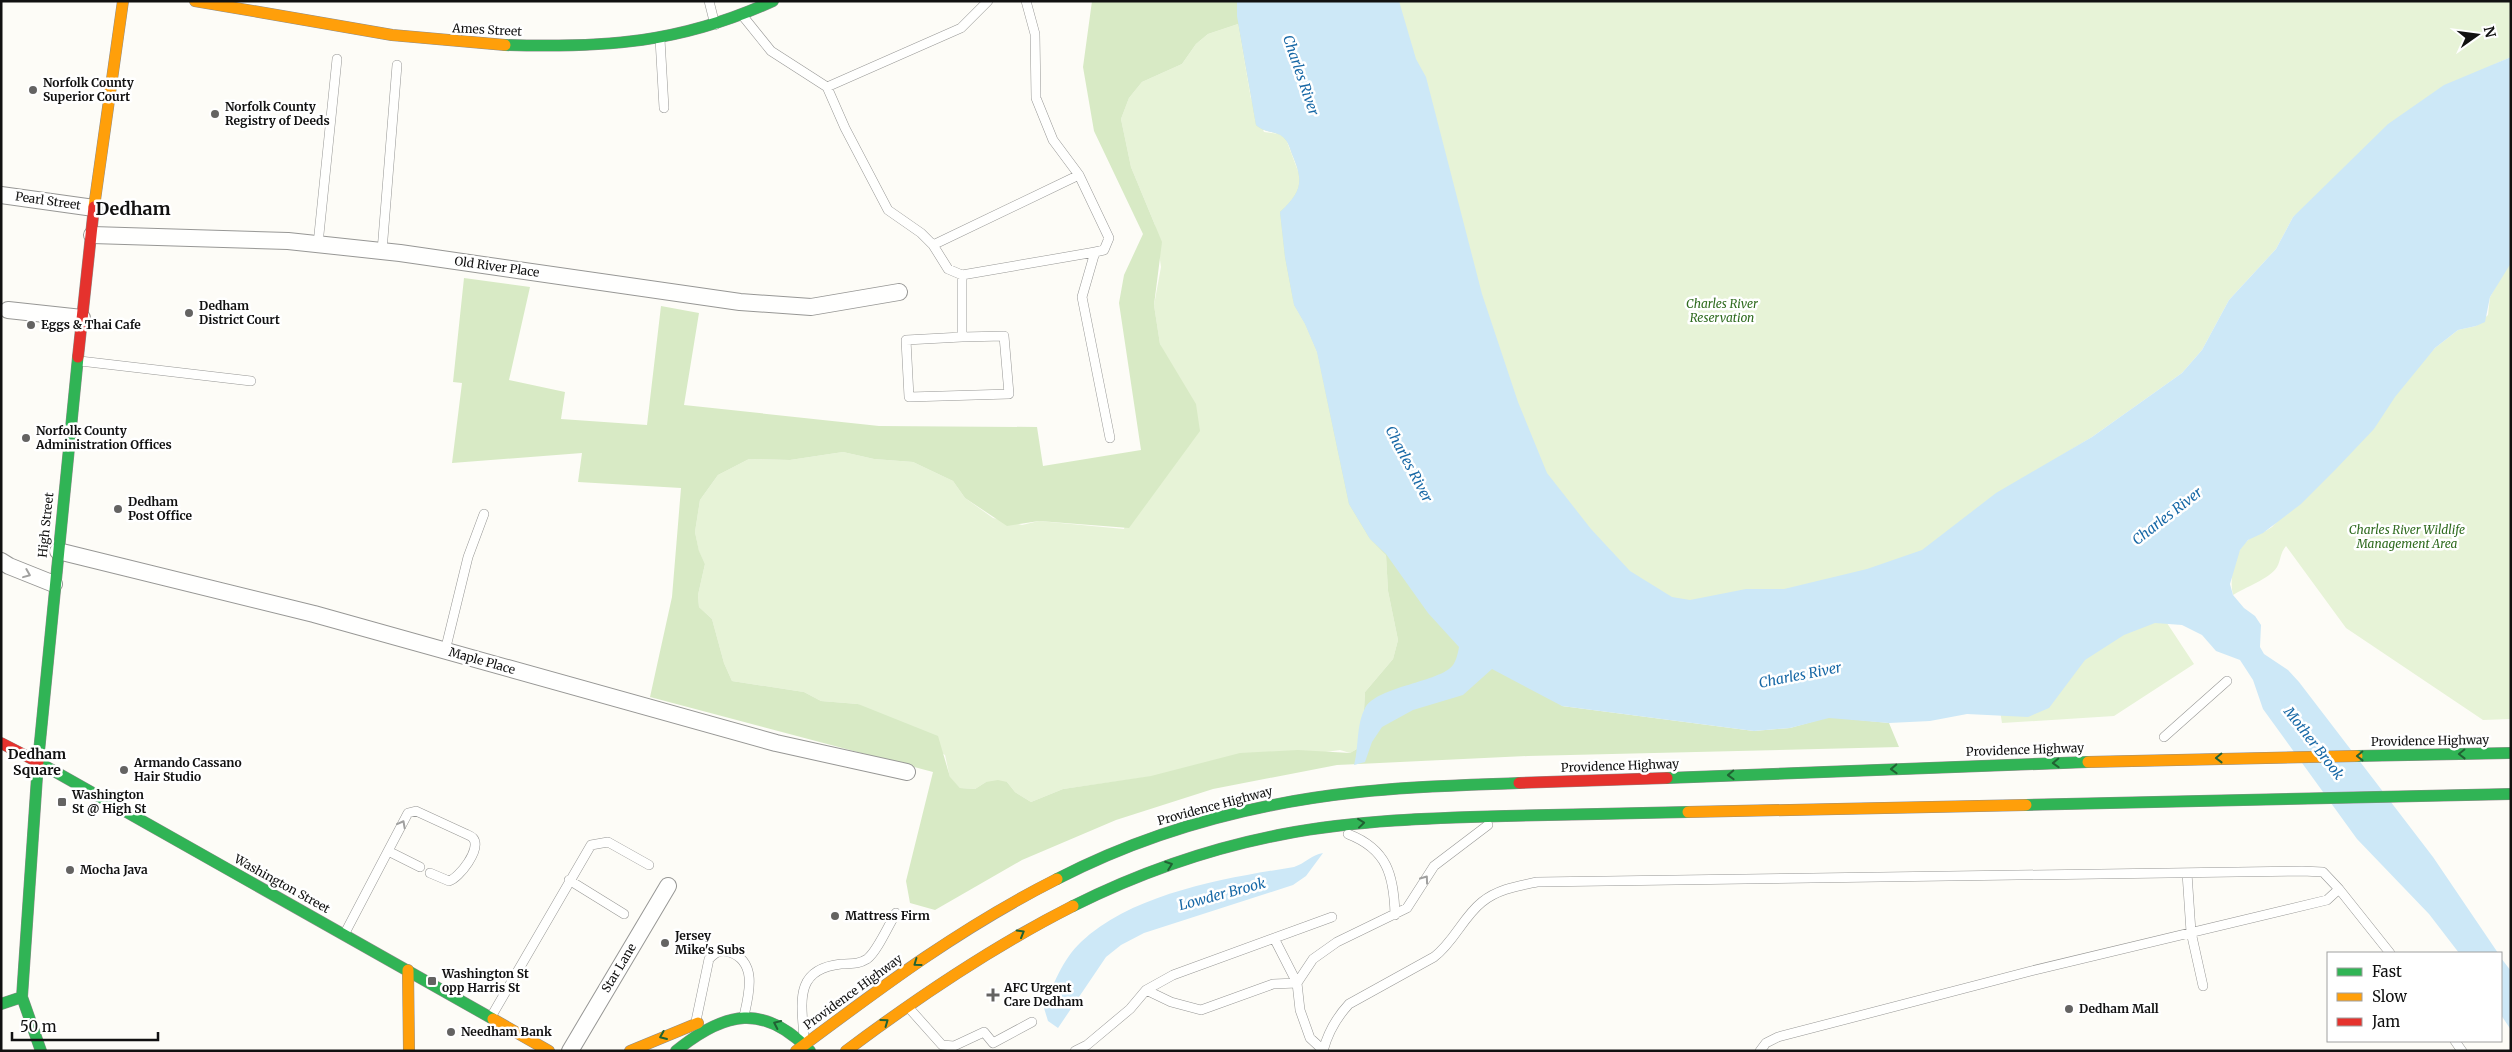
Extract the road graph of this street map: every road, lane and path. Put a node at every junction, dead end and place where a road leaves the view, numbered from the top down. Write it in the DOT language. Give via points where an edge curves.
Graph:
graph roads {
  1 [pos="123,1"];
  2 [pos="195,1"];
  3 [pos="709,1"];
  4 [pos="773,1"];
  5 [pos="988,1"];
  6 [pos="1026,1"];
  7 [pos="742,15"];
  8 [pos="715,25"];
  9 [pos="660,39"];
  10 [pos="337,59"];
  11 [pos="397,64"];
  12 [pos="827,87"];
  13 [pos="664,108"];
  14 [pos="1079,175"];
  15 [pos="1,195"];
  16 [pos="94,208"];
  17 [pos="92,235"];
  18 [pos="318,244"];
  19 [pos="933,245"];
  20 [pos="382,251"];
  21 [pos="1095,252"];
  22 [pos="962,275"];
  23 [pos="899,292"];
  24 [pos="8,310"];
  25 [pos="82,318"];
  26 [pos="962,337"];
  27 [pos="77,361"];
  28 [pos="251,382"];
  29 [pos="1110,438"];
  30 [pos="484,514"];
  31 [pos="58,551"];
  32 [pos="1,560"];
  33 [pos="54,584"];
  34 [pos="445,650"];
  35 [pos="2227,681"];
  36 [pos="2164,737"];
  37 [pos="1,743"];
  38 [pos="2511,754"];
  39 [pos="38,762"];
  40 [pos="907,772"];
  41 [pos="2472,794"];
  42 [pos="2511,794"];
  43 [pos="2511,806"];
  44 [pos="1504,816"];
  45 [pos="1329,826"];
  46 [pos="388,851"];
  47 [pos="649,865"];
  48 [pos="420,868"];
  49 [pos="430,873"];
  50 [pos="2187,873"];
  51 [pos="569,880"];
  52 [pos="668,886"];
  53 [pos="2339,889"];
  54 [pos="896,913"];
  55 [pos="624,914"];
  56 [pos="1395,915"];
  57 [pos="1332,916"];
  58 [pos="2191,932"];
  59 [pos="344,935"];
  60 [pos="1274,938"];
  61 [pos="2389,952"];
  62 [pos="408,970"];
  63 [pos="1297,983"];
  64 [pos="2203,986"];
  65 [pos="1146,990"];
  66 [pos="22,997"];
  67 [pos="1,1004"];
  68 [pos="907,1006"];
  69 [pos="491,1017"];
  70 [pos="744,1017"];
  71 [pos="1032,1022"];
  72 [pos="695,1024"];
  73 [pos="692,1038"];
  74 [pos="993,1047"];
  75 [pos="804,1049"];
  76 [pos="1323,1050"];
  77 [pos="41,1051"];
  78 [pos="409,1051"];
  79 [pos="549,1051"];
  80 [pos="570,1051"];
  81 [pos="630,1051"];
  82 [pos="676,1051"];
  83 [pos="846,1051"];
  84 [pos="1075,1051"];
  85 [pos="1760,1051"];
  1 -- 16 [label="main road, High Street"];
  2 -- 9 [label="main road, Ames Street" via="441,41 563,47"];
  3 -- 8 [label="lane"];
  4 -- 7 [label="main road, Ames Street"];
  5 -- 12 [label="lane" via="961,28"];
  6 -- 14 [label="lane" via="1036,34 1036,98 1053,140"];
  7 -- 8 [label="main road, Ames Street"];
  7 -- 12 [label="lane" via="771,51"];
  8 -- 9 [label="main road, Ames Street"];
  9 -- 13 [label="lane"];
  10 -- 18 [label="lane"];
  11 -- 20 [label="lane"];
  12 -- 19 [label="lane" via="888,210"];
  14 -- 19 [label="lane"];
  14 -- 21 [label="lane" via="1109,238 1104,250"];
  15 -- 16 [label="street, Pearl Street"];
  16 -- 17 [label="main road, High Street"];
  17 -- 18 [label="street, Old River Place"];
  17 -- 25 [label="main road, High Street"];
  18 -- 20 [label="street, Old River Place"];
  19 -- 22 [label="lane" via="948,269"];
  20 -- 23 [label="street, Old River Place" via="740,302 811,306"];
  21 -- 22 [label="lane"];
  21 -- 29 [label="lane" via="1082,297"];
  22 -- 26 [label="lane"];
  24 -- 25 [label="street"];
  25 -- 27 [label="main road, High Street"];
  26 -- 26 [label="lane" via="1004,336 1009,394 909,397 906,340"];
  27 -- 28 [label="lane"];
  27 -- 31 [label="main road, High Street"];
  30 -- 34 [label="lane" via="468,557"];
  31 -- 33 [label="main road, High Street"];
  31 -- 34 [label="street, Maple Place"];
  32 -- 33 [label="street, one-way"];
  33 -- 39 [label="main road, High Street"];
  34 -- 40 [label="street, Maple Place" via="776,743"];
  35 -- 36 [label="lane"];
  37 -- 39 [label="main road, Washington Street"];
  38 -- 75 [label="main road, Providence Highway, one-way" via="2267,757 1431,787 1350,792 1278,803 1208,820 1141,842 1043,885 956,934"];
  39 -- 59 [label="main road, Washington Street"];
  39 -- 66 [label="main road, High Street"];
  41 -- 42 [label="main road"];
  41 -- 43 [label="main road"];
  41 -- 44 [label="main road"];
  45 -- 44 [label="main road, one-way"];
  56 -- 44 [label="lane, one-way" via="1407,908 1434,866"];
  45 -- 56 [label="lane" via="1366,841 1379,852 1391,879"];
  68 -- 45 [label="main road, one-way" via="998,946 1099,893 1223,848"];
  46 -- 48 [label="lane"];
  46 -- 49 [label="lane, one-way" via="408,813 416,811 473,838 474,851 455,879 449,881"];
  46 -- 59 [label="lane"];
  47 -- 51 [label="lane" via="608,842 599,842 585,852"];
  50 -- 53 [label="lane" via="2322,872"];
  50 -- 58 [label="lane"];
  50 -- 76 [label="lane" via="1521,885 1481,902 1446,948 1434,957 1349,1004 1338,1016"];
  51 -- 55 [label="lane"];
  51 -- 69 [label="lane"];
  52 -- 80 [label="street, Star Lane"];
  53 -- 58 [label="lane" via="2327,900"];
  53 -- 61 [label="lane"];
  54 -- 75 [label="lane" via="869,958 856,964 816,970 806,981 801,1005"];
  56 -- 63 [label="lane" via="1337,942 1313,959"];
  57 -- 60 [label="lane"];
  58 -- 64 [label="lane"];
  58 -- 85 [label="lane" via="1778,1037 1766,1043"];
  59 -- 62 [label="main road, Washington Street"];
  60 -- 63 [label="lane"];
  60 -- 65 [label="lane" via="1173,975"];
  62 -- 69 [label="main road, Washington Street"];
  62 -- 78 [label="main road"];
  63 -- 65 [label="lane" via="1273,984 1201,1010 1171,1002"];
  63 -- 76 [label="lane" via="1300,1010 1310,1038"];
  65 -- 84 [label="lane" via="1130,1009 1087,1045"];
  66 -- 67 [label="main road"];
  66 -- 77 [label="main road, High Street"];
  68 -- 74 [label="lane" via="942,1045 954,1046 984,1032"];
  83 -- 68 [label="main road, one-way"];
  69 -- 79 [label="main road, Washington Street"];
  70 -- 72 [label="main road"];
  70 -- 72 [label="lane" via="750,975 747,963 738,955 716,952 709,959"];
  70 -- 73 [label="main road" via="718,1023"];
  75 -- 70 [label="main road, one-way" via="780,1025"];
  71 -- 74 [label="lane"];
  72 -- 73 [label="lane"];
  72 -- 81 [label="main road, one-way"];
  73 -- 82 [label="main road"];
}
